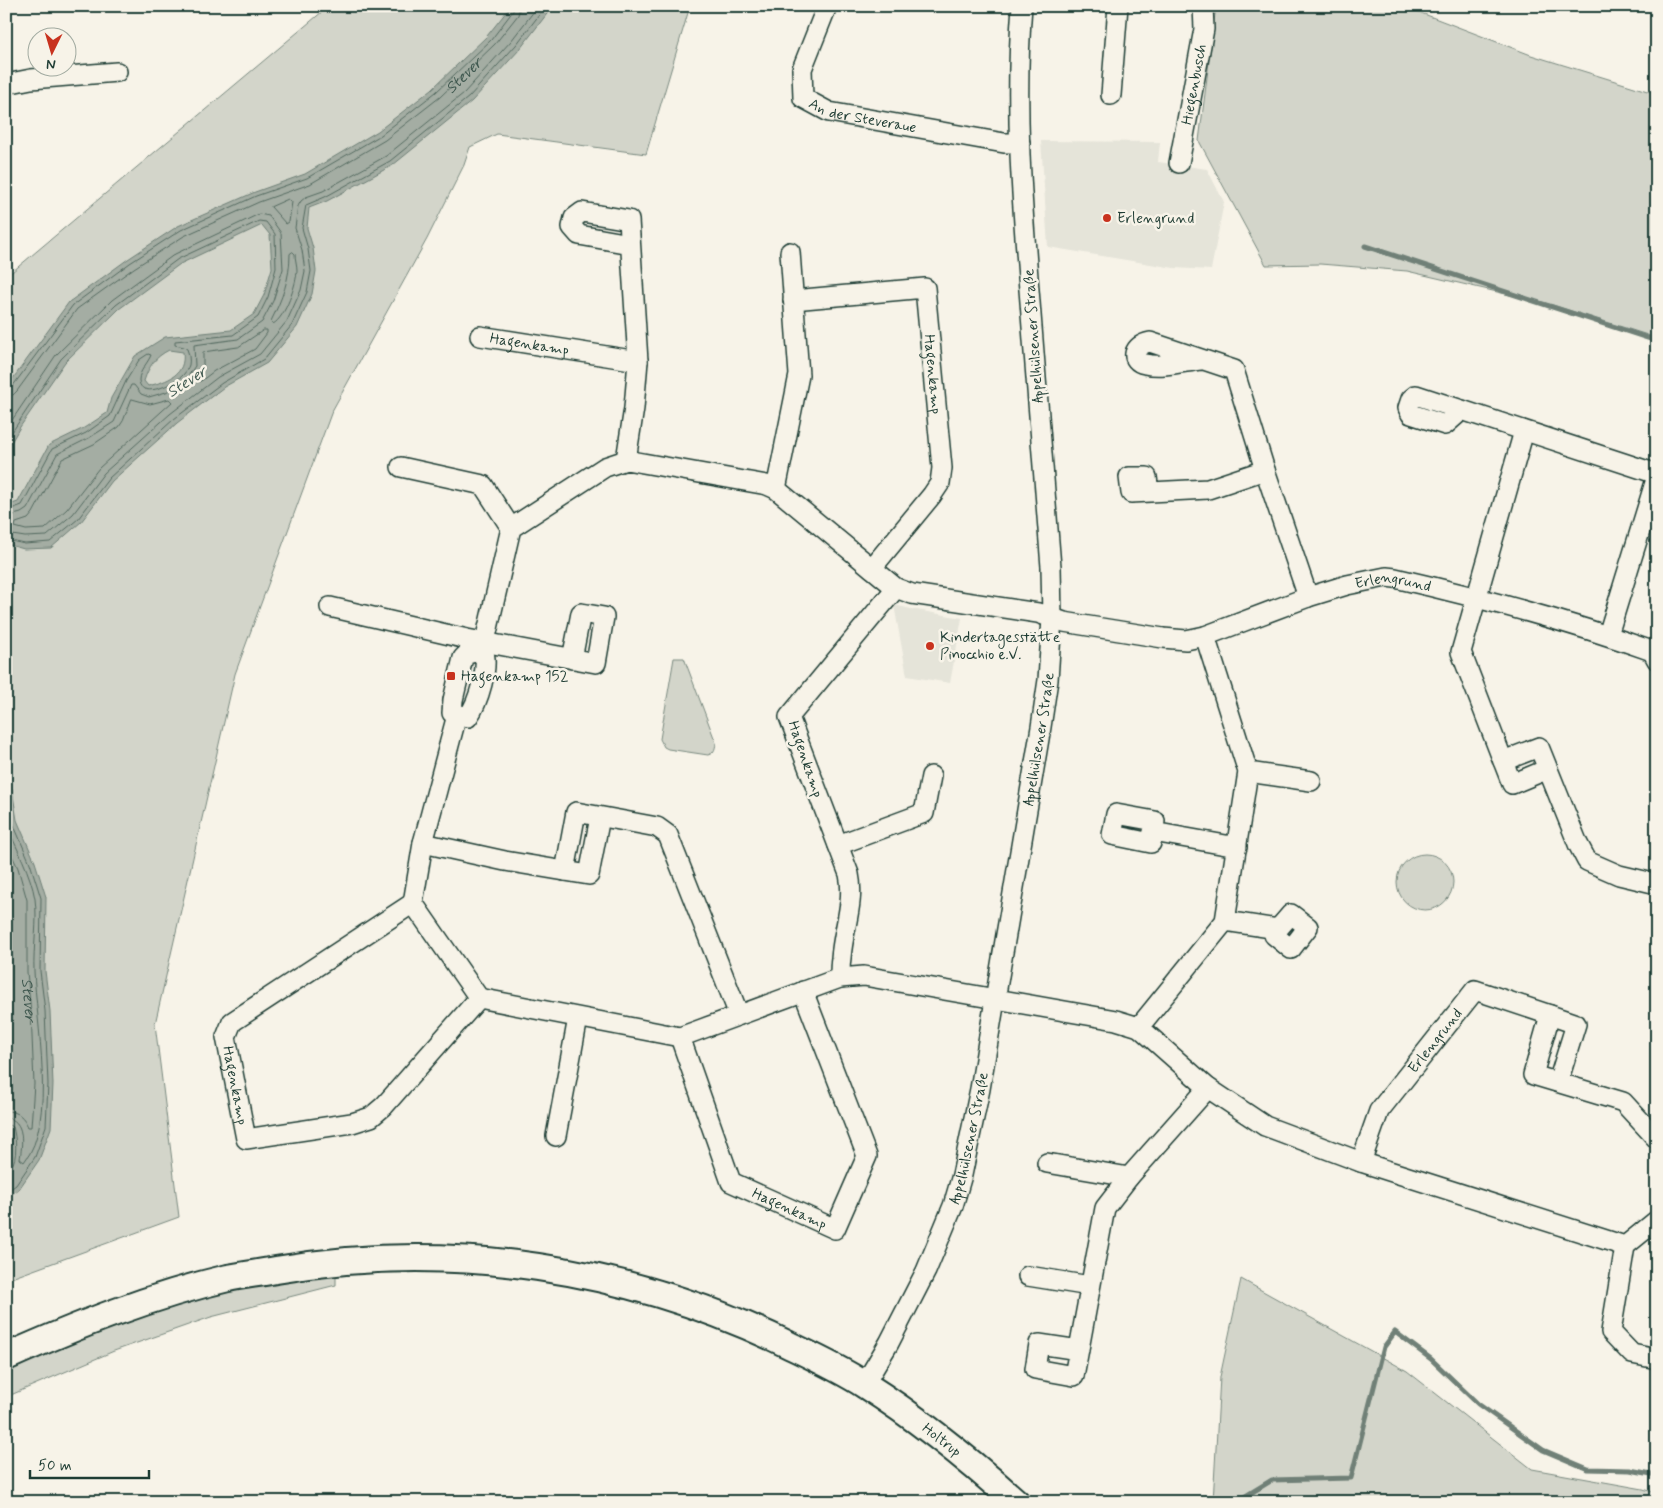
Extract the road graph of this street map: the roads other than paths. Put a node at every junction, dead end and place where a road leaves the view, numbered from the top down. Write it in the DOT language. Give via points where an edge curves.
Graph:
graph roads {
  1 [pos="827,6"];
  2 [pos="1022,6"];
  3 [pos="1118,6"];
  4 [pos="1203,6"];
  5 [pos="117,72"];
  6 [pos="6,84"];
  7 [pos="1111,95"];
  8 [pos="1020,143"];
  9 [pos="1178,163"];
  10 [pos="630,244"];
  11 [pos="790,252"];
  12 [pos="793,300"];
  13 [pos="480,336"];
  14 [pos="1201,360"];
  15 [pos="638,361"];
  16 [pos="1462,410"];
  17 [pos="1524,431"];
  18 [pos="626,460"];
  19 [pos="401,467"];
  20 [pos="1265,470"];
  21 [pos="1657,475"];
  22 [pos="776,490"];
  23 [pos="1148,492"];
  24 [pos="511,528"];
  25 [pos="872,568"];
  26 [pos="896,588"];
  27 [pos="1308,597"];
  28 [pos="1478,597"];
  29 [pos="330,607"];
  30 [pos="1052,618"];
  31 [pos="1608,635"];
  32 [pos="1205,636"];
  33 [pos="484,646"];
  34 [pos="572,659"];
  35 [pos="1657,660"];
  36 [pos="1248,772"];
  37 [pos="931,776"];
  38 [pos="1312,781"];
  39 [pos="1153,832"];
  40 [pos="423,843"];
  41 [pos="838,845"];
  42 [pos="1237,847"];
  43 [pos="1657,884"];
  44 [pos="413,903"];
  45 [pos="1225,921"];
  46 [pos="1278,929"];
  47 [pos="840,978"];
  48 [pos="803,991"];
  49 [pos="480,998"];
  50 [pos="994,999"];
  51 [pos="739,1015"];
  52 [pos="1550,1015"];
  53 [pos="578,1018"];
  54 [pos="1139,1027"];
  55 [pos="680,1037"];
  56 [pos="1558,1082"];
  57 [pos="1208,1088"];
  58 [pos="556,1136"];
  59 [pos="1657,1139"];
  60 [pos="1361,1162"];
  61 [pos="1047,1163"];
  62 [pos="1129,1177"];
  63 [pos="1657,1220"];
  64 [pos="1625,1246"];
  65 [pos="1028,1276"];
  66 [pos="1090,1286"];
  67 [pos="1079,1350"];
  68 [pos="6,1357"];
  69 [pos="1657,1358"];
  70 [pos="864,1385"];
  71 [pos="1016,1502"];
  1 -- 8 [label="street, An der Steveraue" via="802,69 803,98 829,112 1004,143"];
  2 -- 8 [label="street, Appelhülsener Straße"];
  3 -- 7 [label="street"];
  4 -- 9 [label="street, Hiegenbusch" via="1204,29"];
  5 -- 6 [label="street"];
  8 -- 30 [label="street, Appelhülsener Straße"];
  10 -- 15 [label="street"];
  11 -- 12 [label="street"];
  12 -- 22 [label="street" via="799,374"];
  12 -- 25 [label="street, Hagenkamp" via="925,288 942,468 940,483"];
  13 -- 15 [label="street, Hagenkamp"];
  14 -- 20 [label="street" via="1234,370"];
  15 -- 18 [label="street"];
  16 -- 17 [label="street"];
  17 -- 21 [label="street"];
  17 -- 28 [label="street"];
  18 -- 22 [label="street" via="759,483"];
  18 -- 24 [label="street" via="605,467"];
  19 -- 24 [label="street" via="484,485"];
  20 -- 23 [label="street" via="1208,489"];
  20 -- 27 [label="street"];
  21 -- 31 [label="street"];
  22 -- 25 [label="street"];
  24 -- 33 [label="street"];
  25 -- 26 [label="street"];
  26 -- 30 [label="street" via="912,594 1038,613"];
  26 -- 41 [label="street, Hagenkamp" via="789,717"];
  27 -- 28 [label="street, Erlengrund" via="1386,577"];
  27 -- 32 [label="street, Erlengrund"];
  28 -- 31 [label="street, Erlengrund"];
  28 -- 43 [label="street" via="1461,652 1503,761 1539,747 1587,861 1619,875"];
  29 -- 33 [label="street"];
  30 -- 32 [label="street, Erlengrund" via="1163,638 1186,640"];
  30 -- 50 [label="street, Appelhülsener Straße" via="1041,727"];
  31 -- 35 [label="street, Erlengrund" via="1652,651"];
  32 -- 36 [label="street"];
  33 -- 34 [label="street"];
  33 -- 40 [label="street" via="486,664 476,706 468,717 457,715"];
  36 -- 38 [label="street"];
  36 -- 42 [label="street"];
  37 -- 41 [label="street" via="924,813"];
  39 -- 42 [label="street"];
  40 -- 44 [label="street"];
  40 -- 51 [label="street" via="565,871 576,812 657,827 668,835"];
  41 -- 47 [label="street, Hagenkamp" via="851,885"];
  42 -- 45 [label="street"];
  44 -- 49 [label="street"];
  44 -- 49 [label="street, Hagenkamp" via="232,1022 226,1037 246,1139 352,1123 371,1117"];
  45 -- 46 [label="street"];
  45 -- 54 [label="street"];
  47 -- 48 [label="street"];
  47 -- 50 [label="street" via="864,976"];
  48 -- 51 [label="street"];
  48 -- 55 [label="street, Hagenkamp" via="867,1156 834,1229 731,1182"];
  49 -- 53 [label="street"];
  50 -- 54 [label="street" via="1116,1020"];
  50 -- 70 [label="street, Appelhülsener Straße" via="978,1098 953,1206 926,1271"];
  51 -- 55 [label="street"];
  52 -- 56 [label="street, Erlengrund" via="1576,1024"];
  52 -- 56 [label="street" via="1533,1075"];
  52 -- 60 [label="street, Erlengrund" via="1475,990 1379,1111"];
  53 -- 55 [label="street"];
  53 -- 58 [label="street"];
  54 -- 57 [label="street"];
  56 -- 59 [label="street" via="1623,1102"];
  57 -- 60 [label="street" via="1265,1126"];
  57 -- 62 [label="street"];
  60 -- 64 [label="street"];
  61 -- 62 [label="street"];
  62 -- 66 [label="street" via="1105,1208"];
  63 -- 64 [label="street"];
  64 -- 69 [label="street" via="1611,1332 1632,1354"];
  65 -- 66 [label="street"];
  66 -- 67 [label="street"];
  68 -- 70 [label="main road, Holtrup" via="126,1308 229,1278 329,1262 447,1258 516,1264 636,1286 730,1318 826,1362"];
  70 -- 71 [label="main road, Holtrup" via="924,1424"];
}
